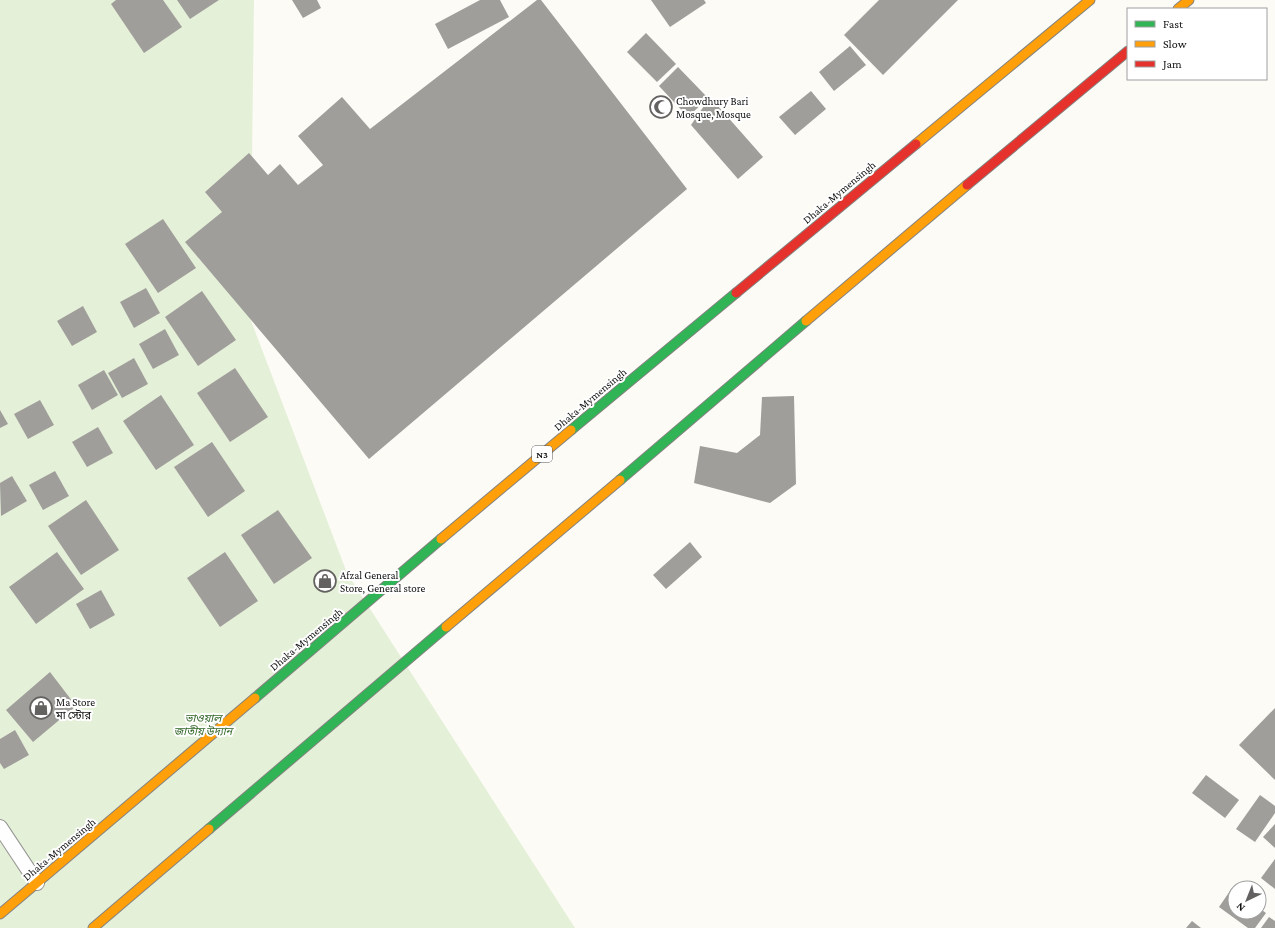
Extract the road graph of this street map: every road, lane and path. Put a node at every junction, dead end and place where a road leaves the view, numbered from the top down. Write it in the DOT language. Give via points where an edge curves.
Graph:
graph roads {
  1 [pos="1090,0"];
  2 [pos="1189,0"];
  3 [pos="1179,8"];
  4 [pos="1127,52"];
  5 [pos="0,827"];
  6 [pos="38,883"];
  7 [pos="0,914"];
  8 [pos="93,928"];
  1 -- 6 [label="highway, Dhaka-Mymensingh / N3" via="506,484"];
  2 -- 3 [label="highway"];
  4 -- 8 [label="highway" via="906,235"];
  5 -- 6 [label="lane"];
  6 -- 7 [label="highway, Dhaka-Mymensingh / N3"];
}
